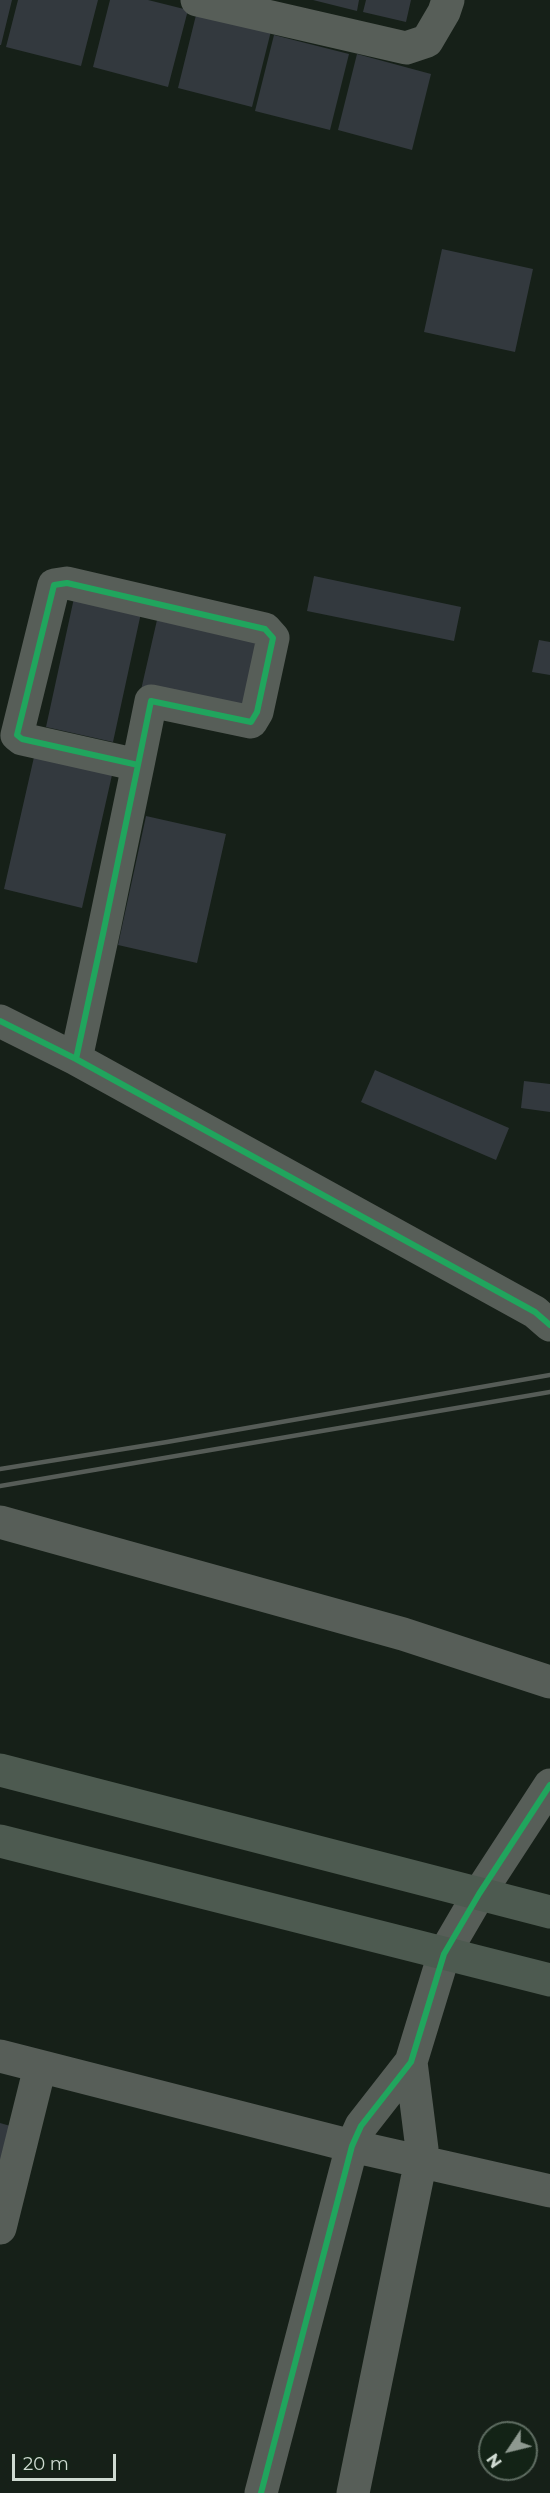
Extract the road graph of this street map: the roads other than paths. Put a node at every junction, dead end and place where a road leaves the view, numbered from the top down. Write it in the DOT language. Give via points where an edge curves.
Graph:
graph roads {
  1 [pos="197,0"];
  2 [pos="448,0"];
  3 [pos="138,765"];
  4 [pos="0,1022"];
  5 [pos="76,1059"];
  6 [pos="545,1314"];
  7 [pos="0,1522"];
  8 [pos="550,1682"];
  9 [pos="0,1770"];
  10 [pos="550,1785"];
  11 [pos="0,1841"];
  12 [pos="479,1893"];
  13 [pos="550,1912"];
  14 [pos="444,1954"];
  15 [pos="550,1980"];
  16 [pos="0,2056"];
  17 [pos="411,2062"];
  18 [pos="40,2067"];
  19 [pos="352,2146"];
  20 [pos="421,2160"];
  21 [pos="550,2191"];
  22 [pos="0,2228"];
  23 [pos="261,2493"];
  24 [pos="353,2493"];
  1 -- 2 [label="street" via="406,48 427,40"];
  3 -- 3 [label="street" via="17,735 54,585 67,583 265,629 273,638 254,719 246,722 151,701"];
  3 -- 5 [label="street"];
  4 -- 5 [label="street"];
  5 -- 6 [label="street"];
  7 -- 8 [label="street" via="403,1634"];
  9 -- 12 [label="main road"];
  10 -- 12 [label="street"];
  11 -- 14 [label="main road"];
  12 -- 13 [label="main road"];
  12 -- 14 [label="street"];
  14 -- 15 [label="main road"];
  14 -- 17 [label="street"];
  16 -- 18 [label="street"];
  17 -- 19 [label="street" via="361,2126"];
  17 -- 20 [label="street"];
  18 -- 19 [label="street"];
  18 -- 22 [label="street"];
  19 -- 20 [label="street"];
  19 -- 23 [label="street"];
  20 -- 21 [label="street"];
  20 -- 24 [label="street"];
}
